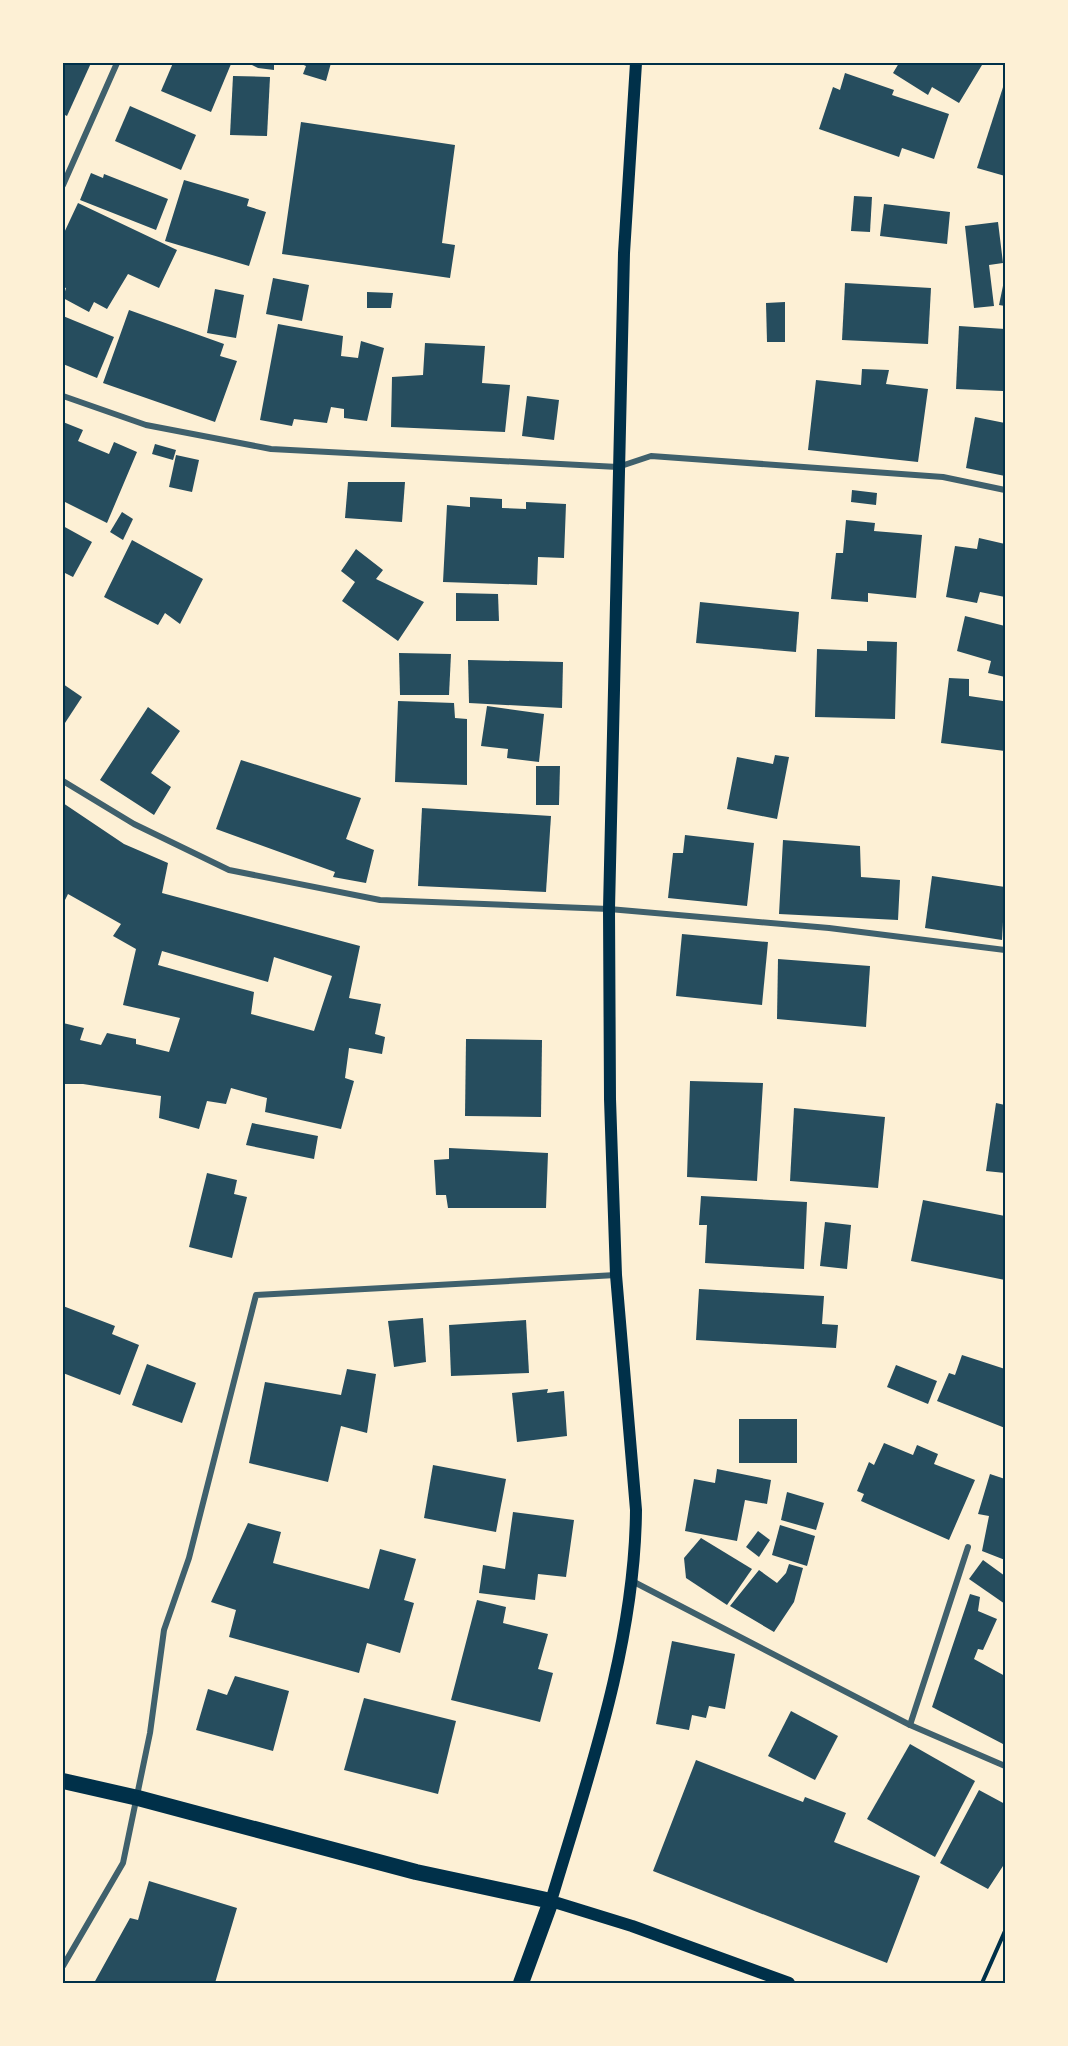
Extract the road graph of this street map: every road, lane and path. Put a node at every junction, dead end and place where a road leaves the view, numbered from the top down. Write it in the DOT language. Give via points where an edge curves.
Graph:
graph roads {
  1 [pos="117,63"];
  2 [pos="636,63"];
  3 [pos="63,184"];
  4 [pos="63,396"];
  5 [pos="618,467"];
  6 [pos="1005,490"];
  7 [pos="63,781"];
  8 [pos="609,909"];
  9 [pos="1005,950"];
  10 [pos="616,1275"];
  11 [pos="968,1547"];
  12 [pos="633,1582"];
  13 [pos="910,1725"];
  14 [pos="1005,1766"];
  15 [pos="63,1781"];
  16 [pos="138,1798"];
  17 [pos="551,1901"];
  18 [pos="1005,1931"];
  19 [pos="63,1966"];
  20 [pos="521,1983"];
  21 [pos="789,1983"];
  22 [pos="982,1983"];
  1 -- 3 [label="street"];
  2 -- 5 [label="main road" via="624,253"];
  4 -- 5 [label="street" via="146,425 271,449"];
  5 -- 6 [label="street" via="651,456 943,477"];
  5 -- 8 [label="main road"];
  7 -- 8 [label="street" via="134,824 229,870 380,900"];
  8 -- 9 [label="street" via="829,928"];
  8 -- 10 [label="main road"];
  10 -- 12 [label="main road" via="636,1510"];
  10 -- 16 [label="street" via="256,1295 189,1558 164,1630"];
  11 -- 13 [label="street"];
  12 -- 13 [label="street"];
  12 -- 17 [label="main road" via="601,1734"];
  13 -- 14 [label="street"];
  15 -- 16 [label="highway"];
  16 -- 17 [label="highway" via="416,1872"];
  16 -- 19 [label="street" via="123,1863"];
  17 -- 20 [label="highway"];
  17 -- 21 [label="main road"];
  18 -- 22 [label="path"];
}
